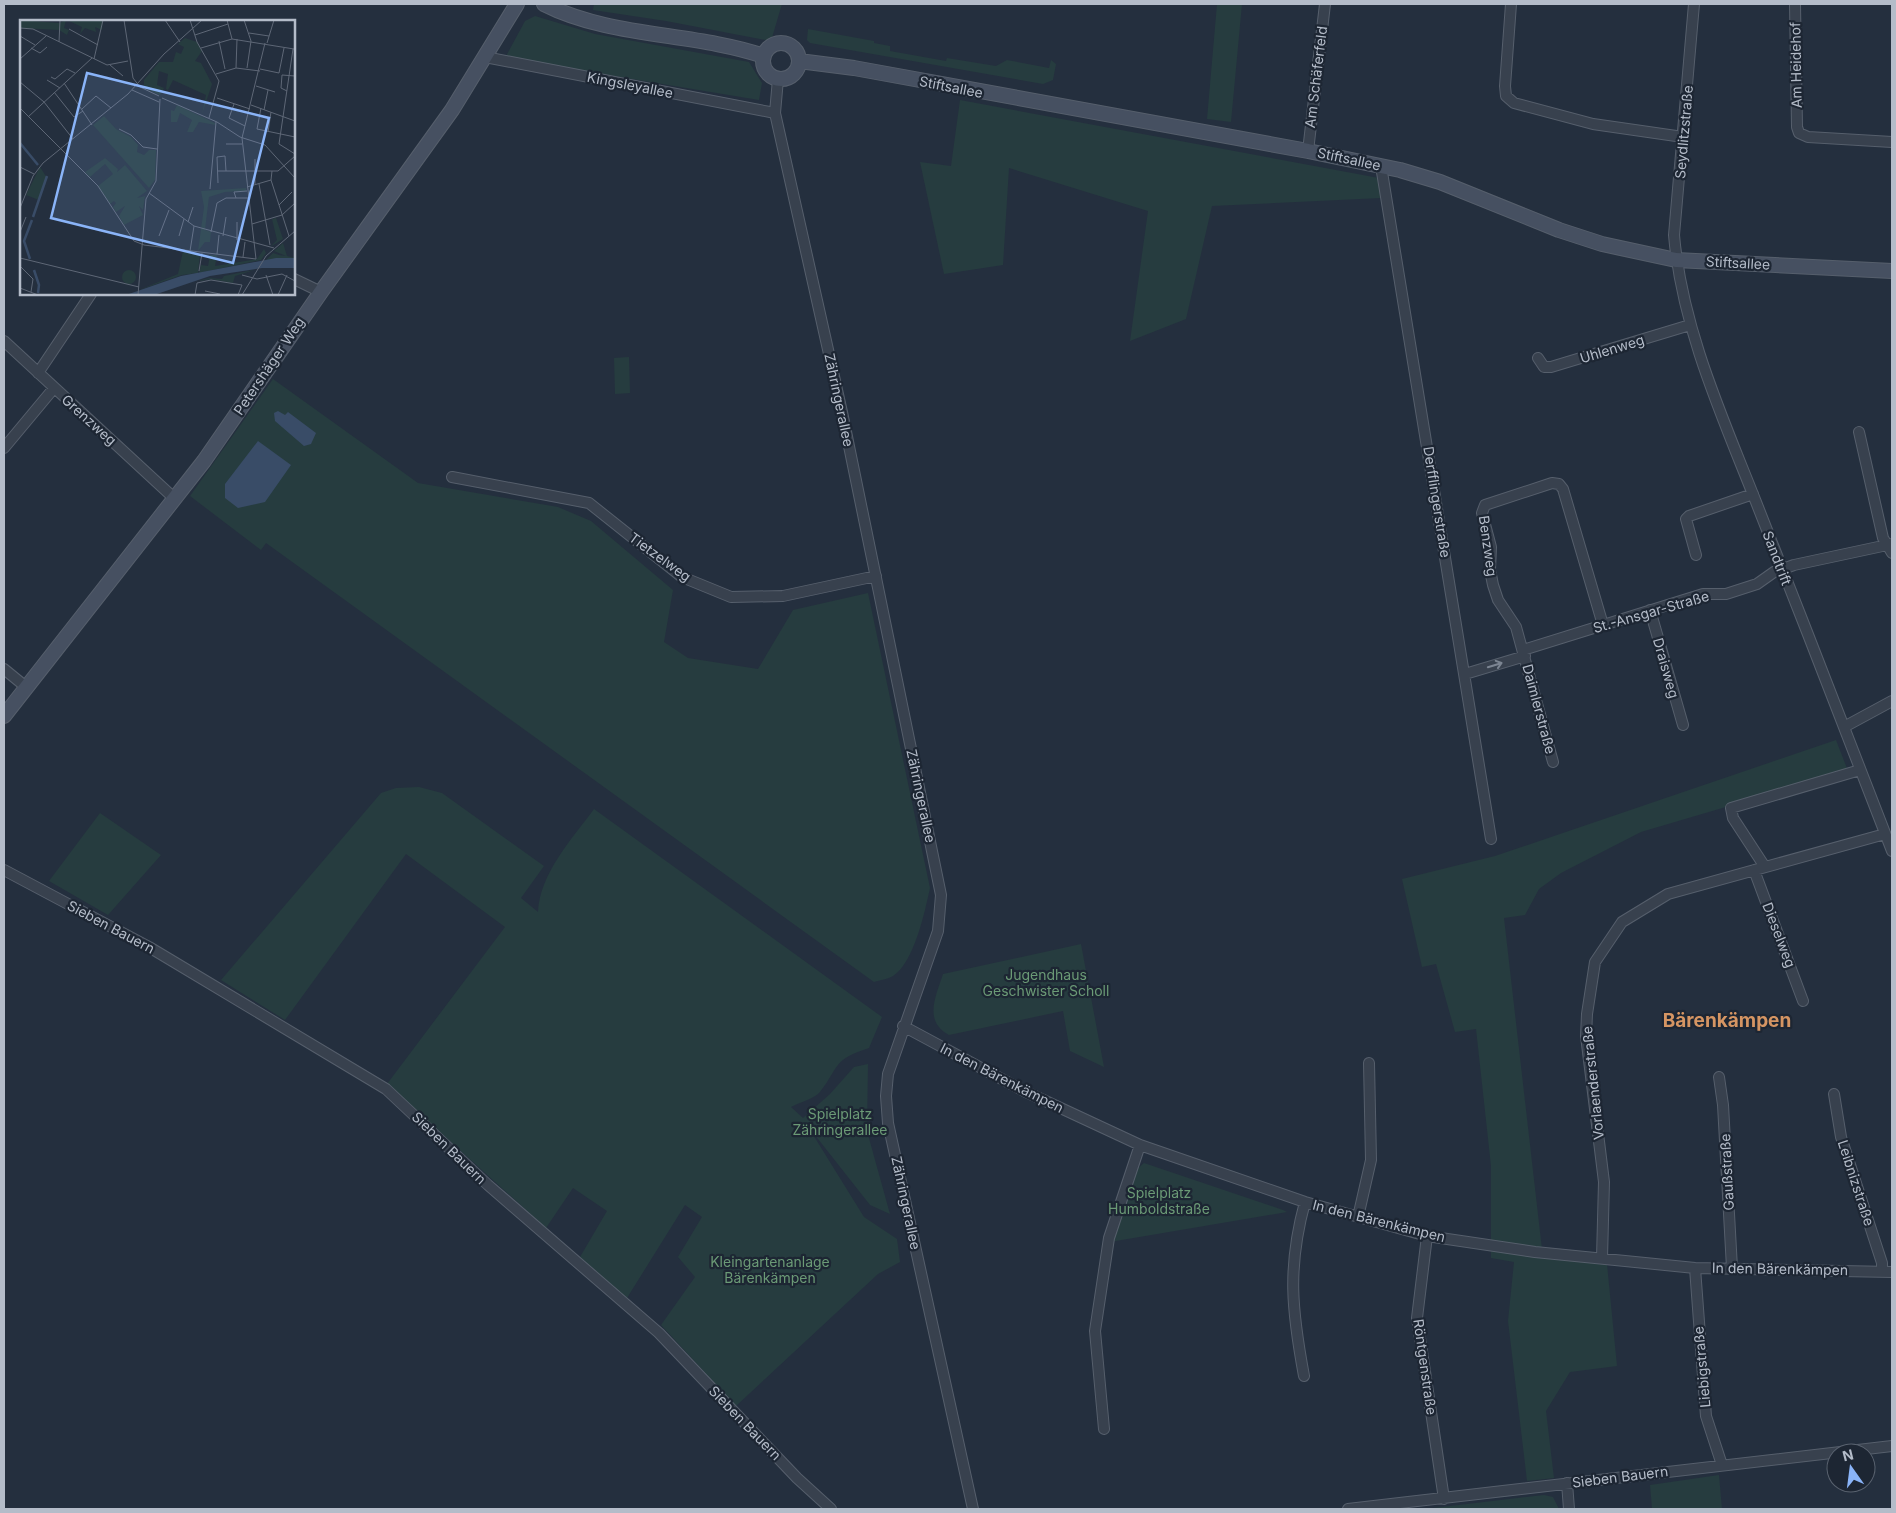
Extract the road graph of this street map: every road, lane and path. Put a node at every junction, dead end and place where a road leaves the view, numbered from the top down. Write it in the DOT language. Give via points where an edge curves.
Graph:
graph roads {
  1 [pos="517,4"];
  2 [pos="544,4"];
  3 [pos="1325,4"];
  4 [pos="1511,4"];
  5 [pos="1694,4"];
  6 [pos="1795,4"];
  7 [pos="764,56"];
  8 [pos="485,57"];
  9 [pos="799,61"];
  10 [pos="778,79"];
  11 [pos="775,113"];
  12 [pos="1683,137"];
  13 [pos="1892,142"];
  14 [pos="1308,151"];
  15 [pos="1381,166"];
  16 [pos="1676,260"];
  17 [pos="1892,271"];
  18 [pos="295,280"];
  19 [pos="320,292"];
  20 [pos="91,295"];
  21 [pos="1690,325"];
  22 [pos="4,341"];
  23 [pos="1538,358"];
  24 [pos="38,373"];
  25 [pos="54,388"];
  26 [pos="1859,432"];
  27 [pos="4,448"];
  28 [pos="452,477"];
  29 [pos="1753,494"];
  30 [pos="175,499"];
  31 [pos="1890,547"];
  32 [pos="1696,555"];
  33 [pos="1781,569"];
  34 [pos="876,576"];
  35 [pos="1650,610"];
  36 [pos="1603,625"];
  37 [pos="1524,653"];
  38 [pos="4,670"];
  39 [pos="1465,674"];
  40 [pos="26,687"];
  41 [pos="1892,701"];
  42 [pos="4,716"];
  43 [pos="1683,725"];
  44 [pos="1844,727"];
  45 [pos="1553,762"];
  46 [pos="1860,770"];
  47 [pos="1885,834"];
  48 [pos="1491,839"];
  49 [pos="1892,851"];
  50 [pos="1765,867"];
  51 [pos="4,870"];
  52 [pos="1754,870"];
  53 [pos="1803,1001"];
  54 [pos="903,1026"];
  55 [pos="1369,1063"];
  56 [pos="1719,1077"];
  57 [pos="1834,1094"];
  58 [pos="1140,1145"];
  59 [pos="1305,1202"];
  60 [pos="1358,1217"];
  61 [pos="1427,1236"];
  62 [pos="1602,1258"];
  63 [pos="1695,1268"];
  64 [pos="1732,1268"];
  65 [pos="1887,1272"];
  66 [pos="1304,1376"];
  67 [pos="1104,1429"];
  68 [pos="1892,1446"];
  69 [pos="1722,1464"];
  70 [pos="1567,1483"];
  71 [pos="1444,1498"];
  72 [pos="831,1509"];
  73 [pos="973,1509"];
  74 [pos="1348,1509"];
  75 [pos="1569,1509"];
  1 -- 8 [label="main road, Petershäger Weg"];
  2 -- 7 [label="main road" via="603,23"];
  3 -- 14 [label="street, Am Schäferfeld"];
  4 -- 12 [label="street" via="1505,86 1506,96 1514,103 1593,124"];
  5 -- 12 [label="street, Seydlitzstraße"];
  6 -- 13 [label="street, Am Heidehof" via="1797,127 1802,136"];
  7 -- 9 [label="main road" via="774,44 785,44 795,50"];
  7 -- 10 [label="main road" via="766,71"];
  8 -- 11 [label="street, Kingsleyallee"];
  8 -- 19 [label="main road, Petershäger Weg" via="452,110"];
  9 -- 10 [label="main road" via="792,75"];
  9 -- 14 [label="main road, Stiftsallee" via="854,68"];
  10 -- 11 [label="street, Zähringerallee"];
  11 -- 34 [label="street, Zähringerallee"];
  12 -- 16 [label="street, Seydlitzstraße" via="1674,235"];
  14 -- 15 [label="main road, Stiftsallee"];
  15 -- 16 [label="main road, Stiftsallee" via="1440,182 1608,246"];
  15 -- 39 [label="street, Derfflingerstraße"];
  16 -- 17 [label="main road, Stiftsallee"];
  16 -- 21 [label="street, Sandtrift"];
  18 -- 19 [label="street"];
  19 -- 30 [label="main road, Petershäger Weg"];
  20 -- 24 [label="street"];
  21 -- 23 [label="street, Uhlenweg" via="1551,367 1544,367"];
  21 -- 29 [label="street, Sandtrift"];
  22 -- 24 [label="street, Grenzweg"];
  24 -- 25 [label="street, Grenzweg"];
  25 -- 27 [label="street"];
  25 -- 30 [label="street, Grenzweg"];
  26 -- 31 [label="street"];
  28 -- 34 [label="street, Tietzelweg" via="588,503 682,577 731,598 783,596"];
  29 -- 32 [label="street" via="1689,516 1686,522"];
  29 -- 33 [label="street, Sandtrift"];
  30 -- 40 [label="main road, Petershäger Weg"];
  31 -- 33 [label="street, St.-Ansgar-Straße" via="1828,556"];
  33 -- 35 [label="street, St.-Ansgar-Straße" via="1757,584 1726,594 1703,594"];
  33 -- 44 [label="street, Sandtrift"];
  34 -- 54 [label="street, Zähringerallee" via="941,895 938,932"];
  35 -- 36 [label="street, St.-Ansgar-Straße"];
  35 -- 43 [label="street, Draisweg"];
  36 -- 37 [label="street, St.-Ansgar-Straße"];
  36 -- 37 [label="street, Benzweg" via="1559,484 1552,483 1485,505 1482,513 1489,538 1493,585 1498,600 1513,620"];
  39 -- 37 [label="street, St.-Ansgar-Straße, one-way"];
  37 -- 45 [label="street, Daimlerstraße"];
  38 -- 40 [label="street"];
  39 -- 48 [label="street, Derfflingerstraße"];
  40 -- 42 [label="main road, Petershäger Weg"];
  41 -- 44 [label="street"];
  44 -- 46 [label="street, Sandtrift"];
  46 -- 47 [label="street, Sandtrift"];
  46 -- 50 [label="street" via="1731,808 1733,818"];
  47 -- 49 [label="street, Sandtrift"];
  47 -- 50 [label="street, Vorlaenderstraße"];
  50 -- 52 [label="street, Vorlaenderstraße"];
  51 -- 72 [label="street, Sieben Bauern" via="149,947 386,1088 488,1186 659,1333 797,1478"];
  52 -- 53 [label="street, Dieselweg"];
  52 -- 62 [label="street, Vorlaenderstraße" via="1668,894 1622,922 1595,962 1586,1036 1604,1182"];
  54 -- 58 [label="street, In den Bärenkämpen" via="1024,1091"];
  54 -- 73 [label="street, Zähringerallee" via="888,1074 888,1123"];
  55 -- 60 [label="street" via="1371,1160"];
  56 -- 64 [label="street, Gaußstraße"];
  57 -- 65 [label="street, Leibnizstraße" via="1840,1137"];
  58 -- 59 [label="street, In den Bärenkämpen"];
  58 -- 67 [label="street" via="1109,1238 1095,1331"];
  59 -- 60 [label="street, In den Bärenkämpen"];
  59 -- 66 [label="street" via="1294,1250 1292,1283"];
  60 -- 61 [label="street, In den Bärenkämpen"];
  61 -- 62 [label="street, In den Bärenkämpen"];
  61 -- 71 [label="street, Röntgenstraße" via="1416,1318"];
  62 -- 63 [label="street, In den Bärenkämpen"];
  63 -- 64 [label="street, In den Bärenkämpen"];
  63 -- 69 [label="street, Liebigstraße" via="1706,1416"];
  64 -- 65 [label="street, In den Bärenkämpen"];
  68 -- 69 [label="street, Sieben Bauern"];
  69 -- 70 [label="street, Sieben Bauern"];
  70 -- 71 [label="street, Sieben Bauern"];
  70 -- 75 [label="street"];
  71 -- 74 [label="street, Sieben Bauern"];
}
